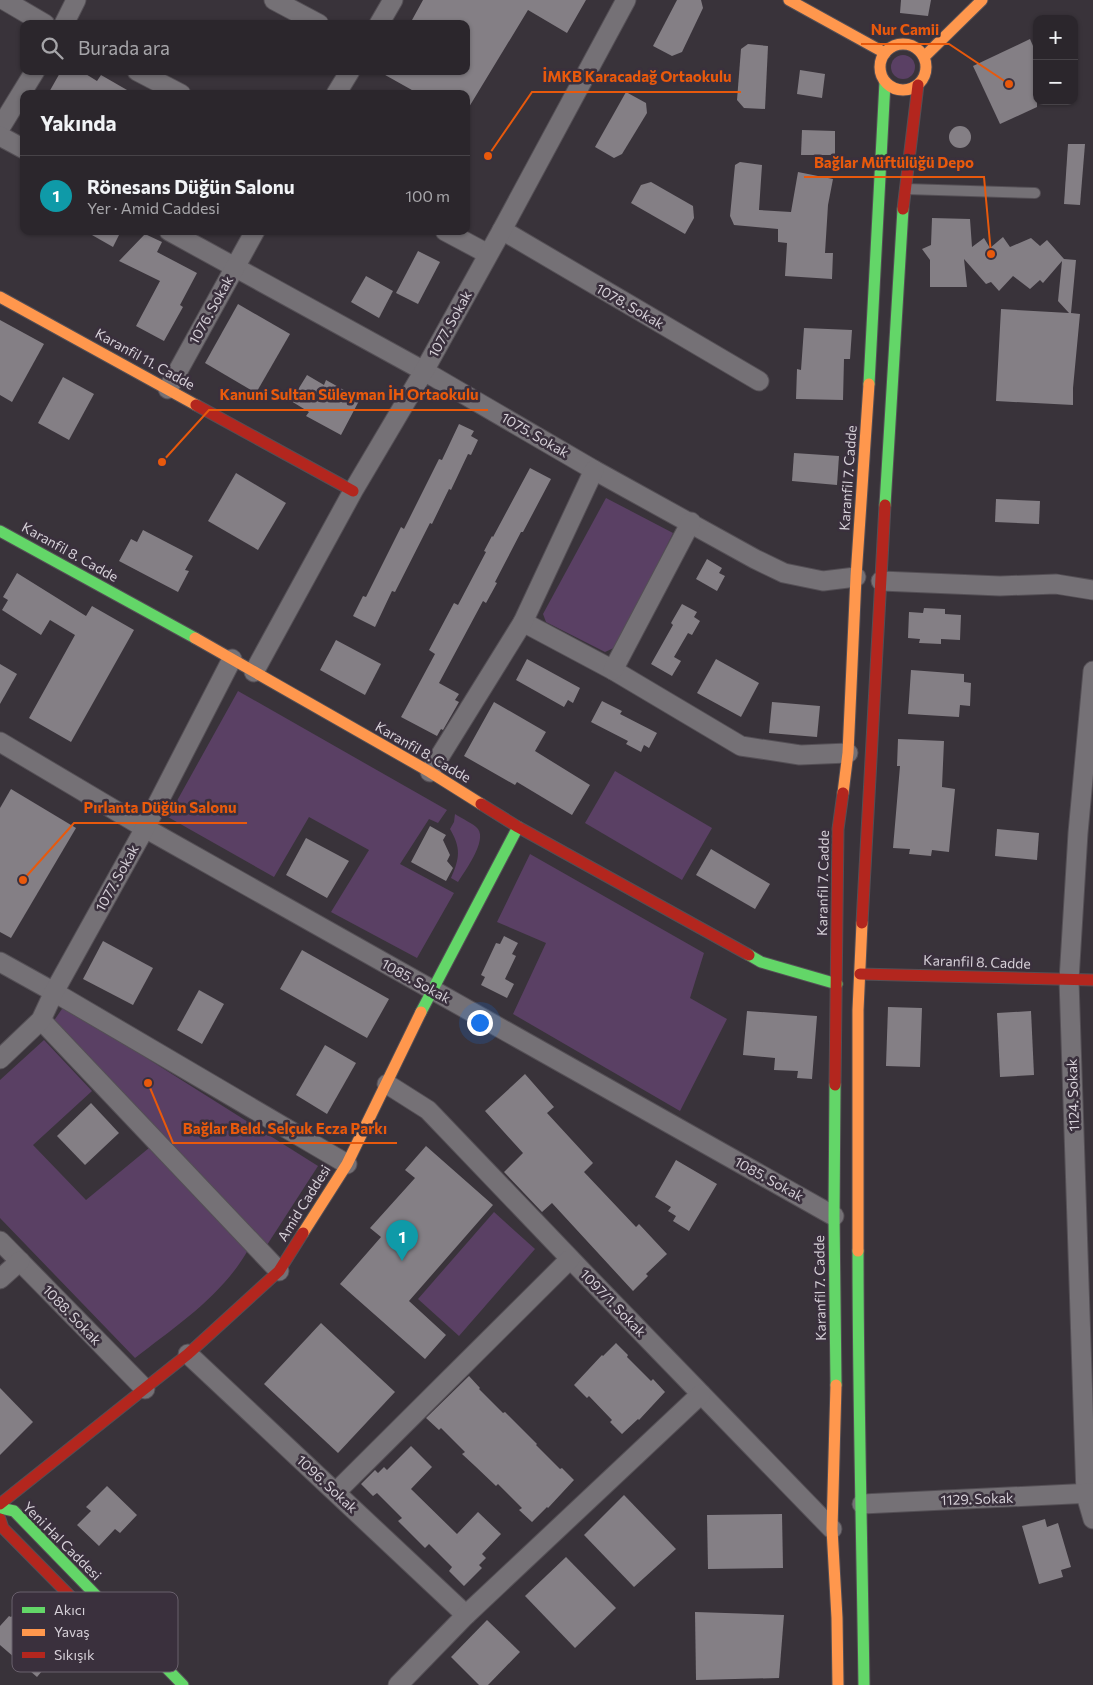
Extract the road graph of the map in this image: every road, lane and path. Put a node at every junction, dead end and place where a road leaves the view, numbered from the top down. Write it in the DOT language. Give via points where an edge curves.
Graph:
graph roads {
  1 [pos="4,0"];
  2 [pos="76,0"];
  3 [pos="274,0"];
  4 [pos="392,0"];
  5 [pos="626,0"];
  6 [pos="789,0"];
  7 [pos="982,0"];
  8 [pos="38,20"];
  9 [pos="66,20"];
  10 [pos="312,20"];
  11 [pos="380,20"];
  12 [pos="885,52"];
  13 [pos="924,57"];
  14 [pos="33,75"];
  15 [pos="145,75"];
  16 [pos="348,75"];
  17 [pos="885,82"];
  18 [pos="918,85"];
  19 [pos="23,90"];
  20 [pos="173,90"];
  21 [pos="338,90"];
  22 [pos="20,95"];
  23 [pos="0,128"];
  24 [pos="0,136"];
  25 [pos="20,147"];
  26 [pos="905,189"];
  27 [pos="1035,193"];
  28 [pos="502,230"];
  29 [pos="176,235"];
  30 [pos="253,235"];
  31 [pos="452,235"];
  32 [pos="488,254"];
  33 [pos="234,268"];
  34 [pos="0,297"];
  35 [pos="424,371"];
  36 [pos="759,381"];
  37 [pos="168,389"];
  38 [pos="594,470"];
  39 [pos="353,491"];
  40 [pos="691,522"];
  41 [pos="0,531"];
  42 [pos="856,577"];
  43 [pos="880,581"];
  44 [pos="1093,590"];
  45 [pos="523,622"];
  46 [pos="232,659"];
  47 [pos="613,670"];
  48 [pos="1093,671"];
  49 [pos="254,672"];
  50 [pos="0,742"];
  51 [pos="848,753"];
  52 [pos="430,772"];
  53 [pos="518,827"];
  54 [pos="145,828"];
  55 [pos="0,962"];
  56 [pos="860,974"];
  57 [pos="1069,980"];
  58 [pos="1093,980"];
  59 [pos="837,984"];
  60 [pos="432,991"];
  61 [pos="54,992"];
  62 [pos="41,1020"];
  63 [pos="0,1059"];
  64 [pos="388,1084"];
  65 [pos="347,1164"];
  66 [pos="834,1216"];
  67 [pos="0,1241"];
  68 [pos="570,1258"];
  69 [pos="20,1261"];
  70 [pos="279,1271"];
  71 [pos="0,1279"];
  72 [pos="188,1354"];
  73 [pos="145,1389"];
  74 [pos="701,1394"];
  75 [pos="336,1492"];
  76 [pos="1089,1494"];
  77 [pos="862,1504"];
  78 [pos="0,1506"];
  79 [pos="0,1519"];
  80 [pos="1093,1519"];
  81 [pos="832,1529"];
  82 [pos="65,1592"];
  83 [pos="92,1592"];
  84 [pos="466,1615"];
  85 [pos="171,1672"];
  86 [pos="184,1685"];
  87 [pos="398,1685"];
  88 [pos="838,1685"];
  89 [pos="864,1685"];
  1 -- 8 [label="street"];
  2 -- 9 [label="street"];
  3 -- 10 [label="street"];
  4 -- 11 [label="street"];
  5 -- 28 [label="street, 1077. Sokak"];
  6 -- 12 [label="street"];
  7 -- 13 [label="street"];
  12 -- 13 [label="street" via="898,44 906,44 920,51"];
  12 -- 17 [label="street" via="880,67"];
  13 -- 18 [label="street" via="926,72"];
  14 -- 19 [label="street"];
  15 -- 20 [label="street"];
  16 -- 21 [label="street"];
  17 -- 18 [label="street" via="890,87 905,91"];
  17 -- 42 [label="street, Karanfil 7. Cadde" via="868,419"];
  18 -- 26 [label="street"];
  22 -- 23 [label="street"];
  24 -- 25 [label="street"];
  26 -- 27 [label="lane"];
  26 -- 43 [label="street"];
  28 -- 32 [label="street, 1077. Sokak"];
  28 -- 36 [label="street, 1078. Sokak"];
  29 -- 33 [label="street, 1075. Sokak"];
  30 -- 33 [label="street, 1076. Sokak"];
  31 -- 32 [label="street"];
  32 -- 35 [label="street, 1077. Sokak"];
  33 -- 35 [label="street, 1075. Sokak"];
  33 -- 37 [label="street, 1076. Sokak"];
  34 -- 37 [label="street, Karanfil 11. Cadde"];
  35 -- 38 [label="street, 1075. Sokak"];
  35 -- 39 [label="street, 1077. Sokak"];
  37 -- 39 [label="street, Karanfil 11. Cadde"];
  38 -- 40 [label="street, 1075. Sokak"];
  38 -- 45 [label="street"];
  39 -- 49 [label="street, 1077. Sokak"];
  40 -- 42 [label="street, 1075. Sokak" via="784,573 823,581"];
  40 -- 47 [label="street"];
  41 -- 46 [label="street, Karanfil 8. Cadde"];
  42 -- 51 [label="street, Karanfil 7. Cadde"];
  43 -- 44 [label="street" via="1000,586 1056,584"];
  43 -- 56 [label="street"];
  45 -- 47 [label="street"];
  45 -- 52 [label="street"];
  46 -- 49 [label="street, Karanfil 8. Cadde"];
  46 -- 54 [label="street, 1077. Sokak"];
  47 -- 51 [label="street" via="741,746 800,755"];
  48 -- 57 [label="street, 1124. Sokak"];
  49 -- 52 [label="street, Karanfil 8. Cadde"];
  50 -- 54 [label="street, 1085. Sokak"];
  51 -- 59 [label="street, Karanfil 7. Cadde" via="838,829"];
  52 -- 53 [label="street, Karanfil 8. Cadde"];
  53 -- 59 [label="street, Karanfil 8. Cadde" via="761,962"];
  53 -- 60 [label="street, Amid Caddesi"];
  54 -- 60 [label="street, 1085. Sokak"];
  54 -- 61 [label="street, 1077. Sokak"];
  55 -- 61 [label="street"];
  56 -- 57 [label="street, Karanfil 8. Cadde"];
  56 -- 77 [label="street" via="858,1388"];
  57 -- 58 [label="street, Karanfil 8. Cadde"];
  57 -- 76 [label="street, 1124. Sokak"];
  59 -- 66 [label="street, Karanfil 7. Cadde"];
  60 -- 64 [label="street, Amid Caddesi"];
  60 -- 66 [label="street, 1085. Sokak"];
  61 -- 62 [label="street, 1077. Sokak"];
  61 -- 65 [label="street"];
  62 -- 63 [label="street, 1077. Sokak"];
  62 -- 70 [label="street"];
  64 -- 65 [label="street, Amid Caddesi"];
  64 -- 68 [label="street, 1097/1. Sokak" via="428,1110"];
  65 -- 70 [label="street, Amid Caddesi"];
  66 -- 81 [label="street, Karanfil 7. Cadde" via="836,1404"];
  67 -- 69 [label="street, 1088. Sokak"];
  68 -- 74 [label="street, 1097/1. Sokak"];
  68 -- 75 [label="street"];
  69 -- 71 [label="street"];
  69 -- 73 [label="street, 1088. Sokak"];
  70 -- 72 [label="street, Amid Caddesi"];
  72 -- 73 [label="street, Amid Caddesi"];
  72 -- 75 [label="street, 1096. Sokak"];
  73 -- 78 [label="street, Amid Caddesi"];
  74 -- 81 [label="street, 1097/1. Sokak"];
  74 -- 84 [label="street"];
  75 -- 84 [label="street, 1096. Sokak"];
  76 -- 77 [label="street, 1129. Sokak"];
  76 -- 80 [label="street, 1124. Sokak"];
  77 -- 89 [label="street"];
  78 -- 83 [label="street, Yeni Hal Caddesi" via="14,1511"];
  79 -- 82 [label="street" via="3,1528"];
  81 -- 88 [label="street, Karanfil 7. Cadde" via="838,1618"];
  84 -- 87 [label="street"];
  85 -- 86 [label="street, Yeni Hal Caddesi"];
}
